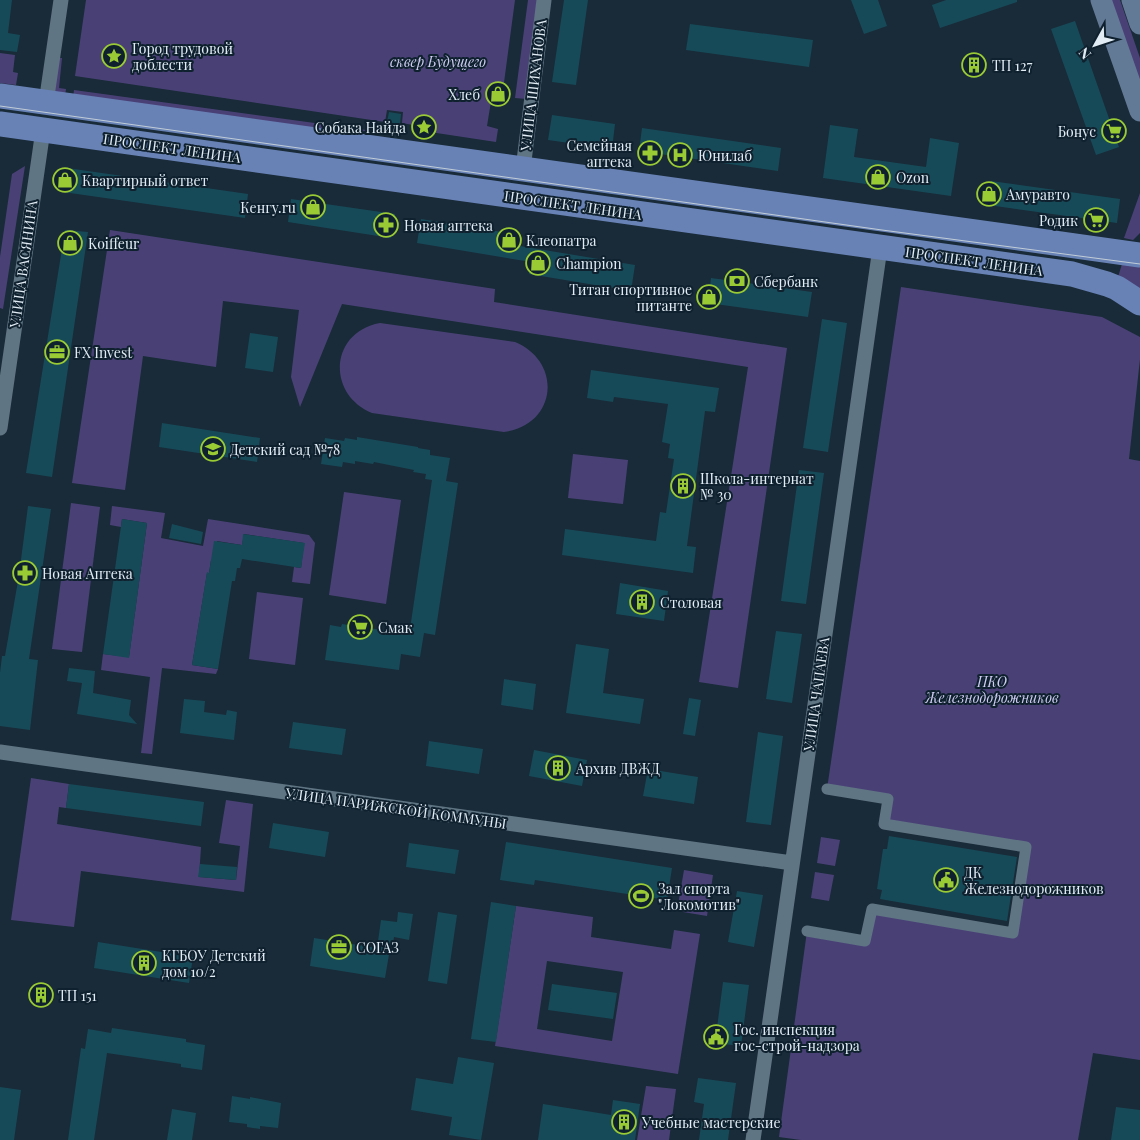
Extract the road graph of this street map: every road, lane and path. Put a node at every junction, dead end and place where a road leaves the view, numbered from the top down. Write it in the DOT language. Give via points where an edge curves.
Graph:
graph roads {
  1 [pos="61,0"];
  2 [pos="544,0"];
  3 [pos="1101,0"];
  4 [pos="1132,0"];
  5 [pos="1140,24"];
  6 [pos="0,96"];
  7 [pos="46,103"];
  8 [pos="1140,111"];
  9 [pos="0,124"];
  10 [pos="43,130"];
  11 [pos="284,136"];
  12 [pos="280,163"];
  13 [pos="523,169"];
  14 [pos="884,220"];
  15 [pos="1140,239"];
  16 [pos="880,248"];
  17 [pos="1129,254"];
  18 [pos="1140,303"];
  19 [pos="0,428"];
  20 [pos="0,752"];
  21 [pos="827,789"];
  22 [pos="792,863"];
  23 [pos="806,931"];
  24 [pos="753,1140"];
  1 -- 7 [label="street"];
  2 -- 13 [label="street, УЛИЦА ШИХАНОВА"];
  3 -- 8 [label="main road"];
  4 -- 5 [label="main road"];
  6 -- 7 [label="highway, ПРОСПЕКТ ЛЕНИНА"];
  7 -- 10 [label="highway"];
  7 -- 11 [label="highway, ПРОСПЕКТ ЛЕНИНА"];
  9 -- 10 [label="highway, ПРОСПЕКТ ЛЕНИНА"];
  10 -- 12 [label="highway, ПРОСПЕКТ ЛЕНИНА"];
  10 -- 19 [label="street, УЛИЦА ВАСЯНИНА"];
  11 -- 12 [label="highway"];
  11 -- 13 [label="highway, ПРОСПЕКТ ЛЕНИНА"];
  12 -- 16 [label="highway, ПРОСПЕКТ ЛЕНИНА"];
  13 -- 14 [label="highway, ПРОСПЕКТ ЛЕНИНА"];
  14 -- 16 [label="highway"];
  14 -- 17 [label="highway, ПРОСПЕКТ ЛЕНИНА"];
  15 -- 17 [label="main road" via="1130,247"];
  16 -- 18 [label="highway, ПРОСПЕКТ ЛЕНИНА" via="1072,274 1112,286"];
  16 -- 22 [label="street, УЛИЦА ЧАПАЕВА"];
  20 -- 22 [label="street, УЛИЦА ПАРИЖСКОЙ КОММУНЫ"];
  21 -- 23 [label="street" via="888,799 884,824 1026,847 1013,933 872,909 865,941"];
  22 -- 24 [label="street, УЛИЦА ЧАПАЕВА"];
}
